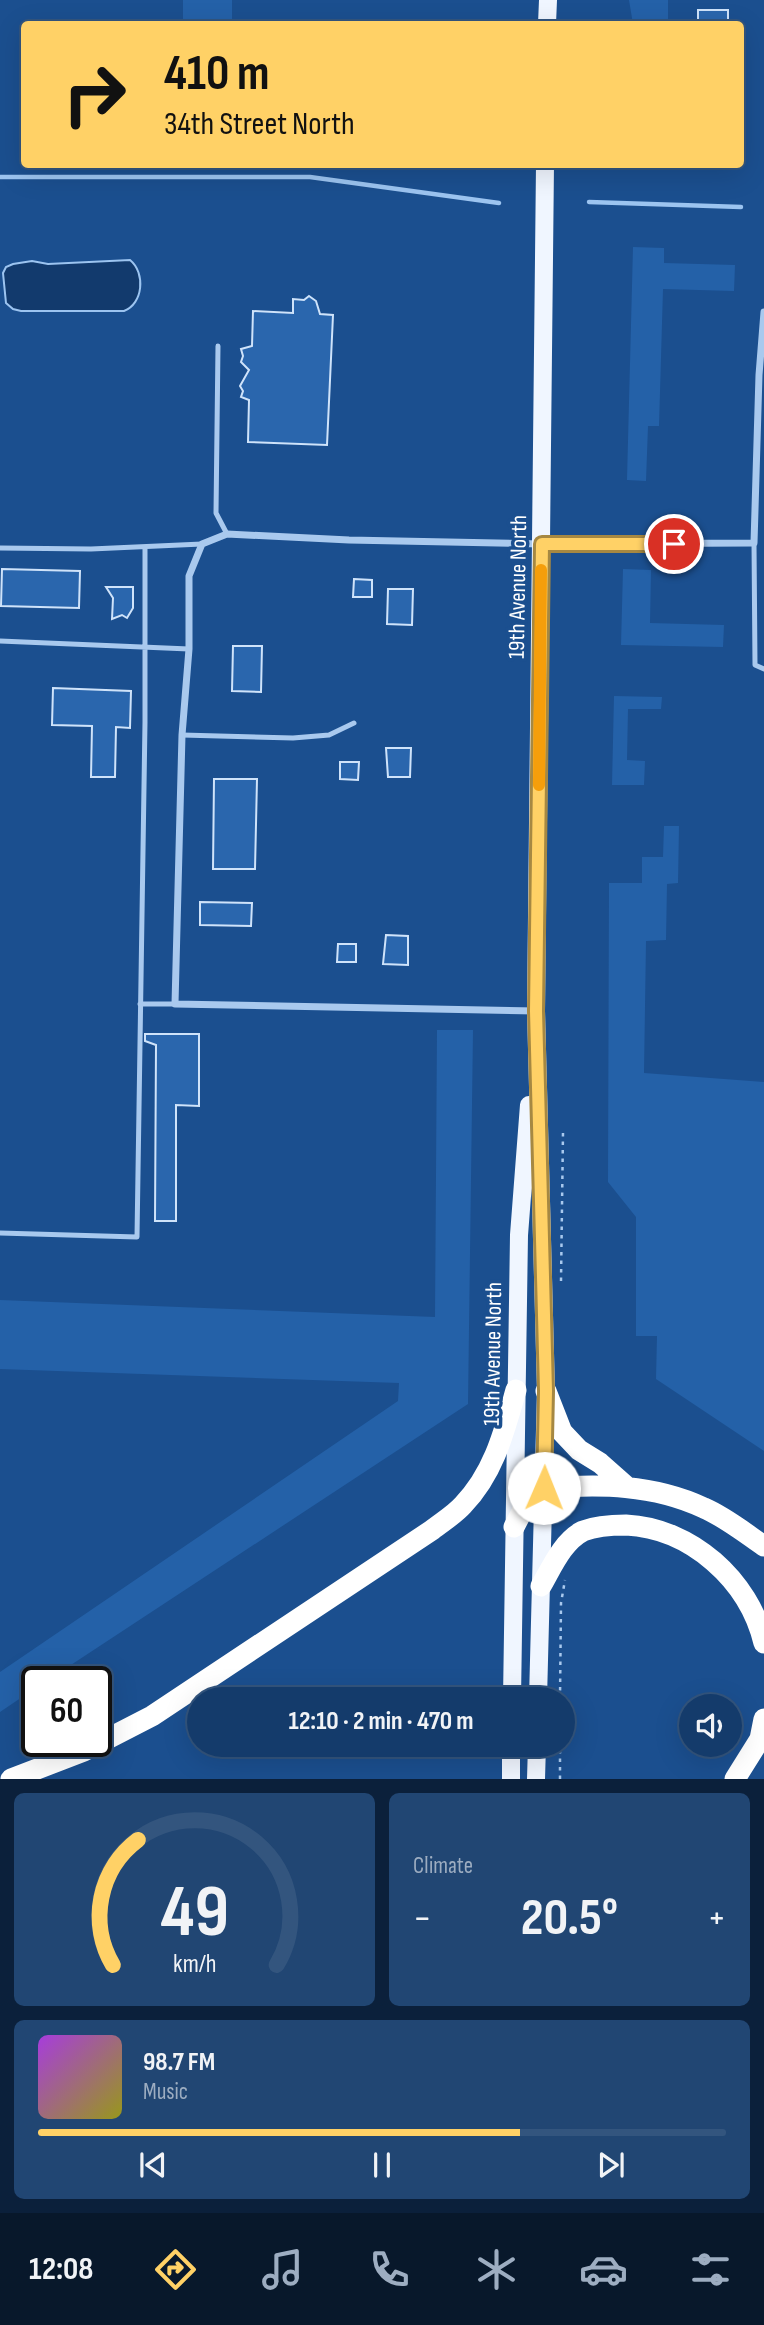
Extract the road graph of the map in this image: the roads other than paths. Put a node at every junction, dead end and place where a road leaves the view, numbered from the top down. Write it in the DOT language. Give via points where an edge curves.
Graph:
graph roads {
  1 [pos="548,0"];
  2 [pos="547,21"];
  3 [pos="545,168"];
  4 [pos="764,312"];
  5 [pos="218,346"];
  6 [pos="761,375"];
  7 [pos="754,488"];
  8 [pos="764,488"];
  9 [pos="227,534"];
  10 [pos="202,544"];
  11 [pos="542,544"];
  12 [pos="754,544"];
  13 [pos="145,547"];
  14 [pos="0,548"];
  15 [pos="0,641"];
  16 [pos="145,648"];
  17 [pos="188,649"];
  18 [pos="764,669"];
  19 [pos="354,723"];
  20 [pos="182,735"];
  21 [pos="140,1004"];
  22 [pos="175,1004"];
  23 [pos="536,1011"];
  24 [pos="0,1233"];
  25 [pos="516,1390"];
  26 [pos="546,1391"];
  27 [pos="626,1486"];
  28 [pos="544,1488"];
  29 [pos="514,1527"];
  30 [pos="764,1545"];
  31 [pos="541,1586"];
  32 [pos="764,1643"];
  33 [pos="512,1687"];
  34 [pos="538,1687"];
  35 [pos="764,1719"];
  36 [pos="511,1757"];
  37 [pos="537,1757"];
  38 [pos="536,1776"];
  39 [pos="511,1777"];
  40 [pos="11,1779"];
  41 [pos="735,1779"];
  1 -- 2 [label="main road"];
  3 -- 11 [label="main road, 19th Avenue North"];
  4 -- 6 [label="street"];
  5 -- 9 [label="lane" via="216,513"];
  6 -- 7 [label="street"];
  7 -- 8 [label="lane"];
  7 -- 12 [label="street"];
  9 -- 10 [label="street"];
  9 -- 11 [label="street"];
  10 -- 13 [label="lane"];
  10 -- 17 [label="street" via="189,576"];
  11 -- 12 [label="street"];
  11 -- 23 [label="main road, 19th Avenue North"];
  12 -- 18 [label="lane" via="755,665"];
  13 -- 14 [label="lane"];
  13 -- 16 [label="lane"];
  15 -- 16 [label="lane"];
  16 -- 17 [label="lane"];
  16 -- 21 [label="lane"];
  17 -- 20 [label="street"];
  19 -- 20 [label="lane" via="329,735 293,738"];
  20 -- 22 [label="street"];
  21 -- 22 [label="lane"];
  21 -- 24 [label="lane" via="137,1237"];
  22 -- 23 [label="street"];
  23 -- 25 [label="main road, 19th Avenue North" via="519,1235"];
  23 -- 26 [label="main road, 19th Avenue North"];
  25 -- 29 [label="main road, 19th Avenue North"];
  25 -- 40 [label="highway" via="499,1447 484,1479 462,1507 152,1716 84,1751"];
  26 -- 27 [label="highway" via="562,1432"];
  26 -- 28 [label="main road, 19th Avenue North"];
  27 -- 28 [label="highway"];
  27 -- 30 [label="highway" via="667,1493 706,1508"];
  28 -- 29 [label="highway" via="524,1508"];
  28 -- 31 [label="main road, 19th Avenue North"];
  29 -- 33 [label="main road, 19th Avenue North"];
  31 -- 32 [label="highway" via="560,1552 582,1531 612,1525 644,1526 703,1551 750,1606"];
  31 -- 34 [label="main road, 19th Avenue North"];
  35 -- 41 [label="highway" via="760,1739"];
  36 -- 39 [label="main road"];
  37 -- 38 [label="main road"];
}
